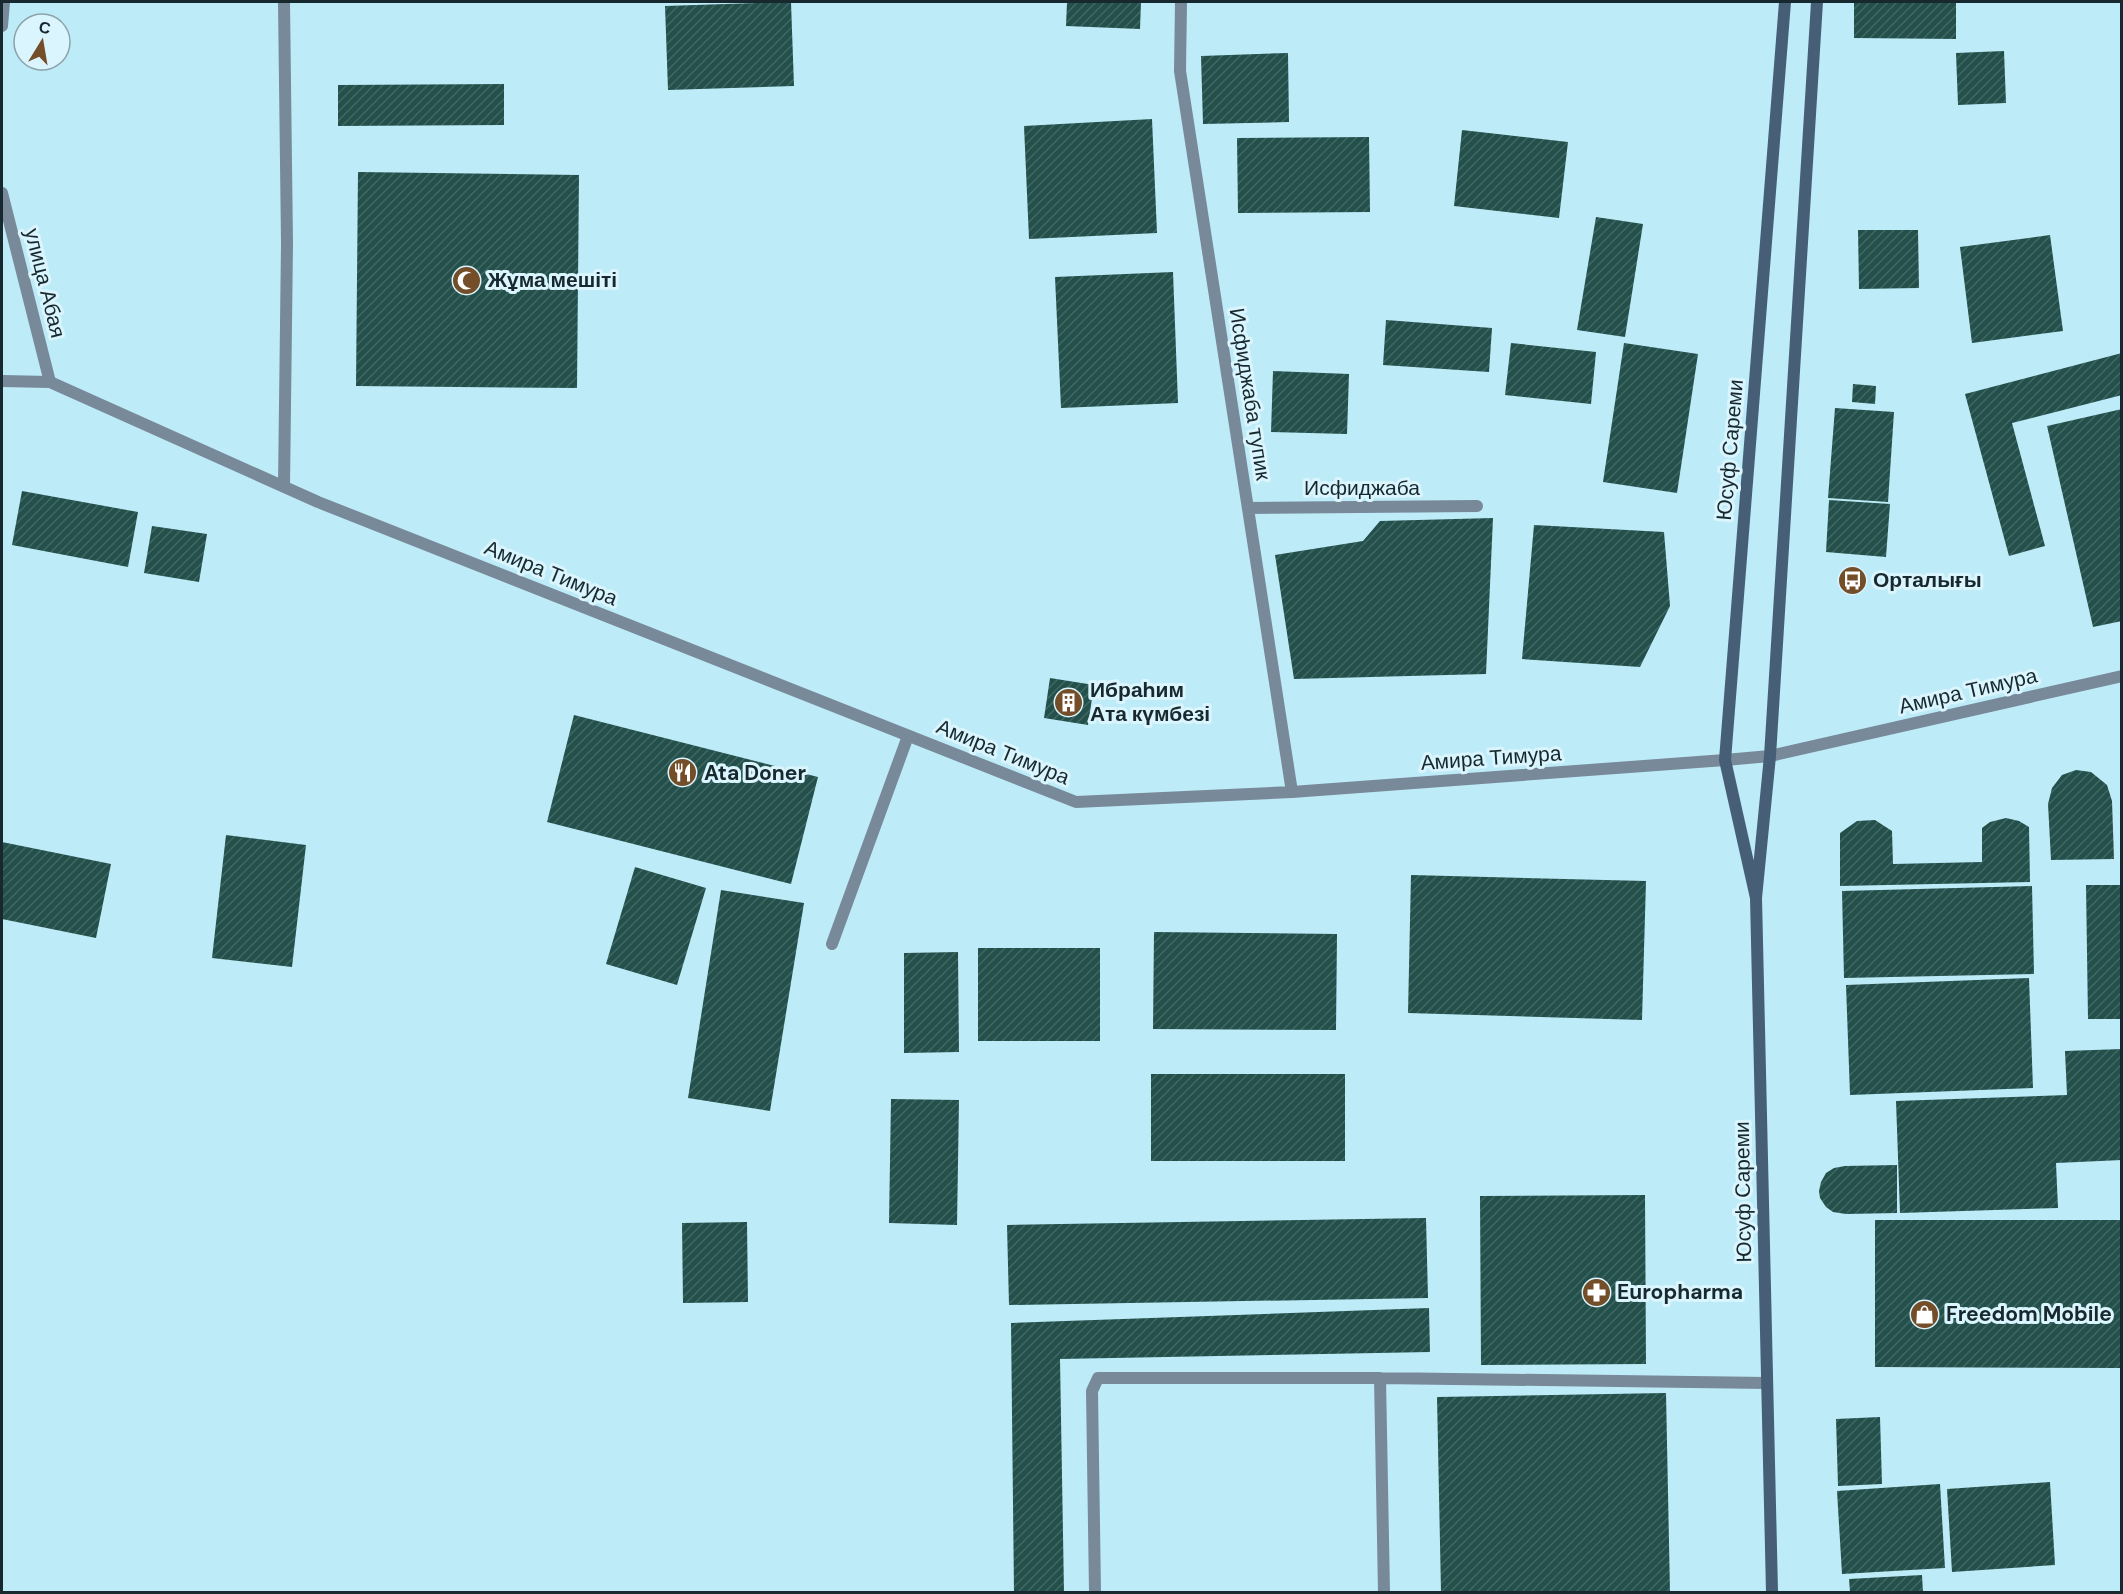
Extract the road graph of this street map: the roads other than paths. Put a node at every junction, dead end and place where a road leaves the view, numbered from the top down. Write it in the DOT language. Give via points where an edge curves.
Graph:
graph roads {
  1 [pos="4,2"];
  2 [pos="284,2"];
  3 [pos="1181,2"];
  4 [pos="1785,2"];
  5 [pos="1817,2"];
  6 [pos="2,26"];
  7 [pos="2,193"];
  8 [pos="2,381"];
  9 [pos="50,382"];
  10 [pos="284,487"];
  11 [pos="1477,506"];
  12 [pos="1248,508"];
  13 [pos="2121,676"];
  14 [pos="908,736"];
  15 [pos="1770,756"];
  16 [pos="1725,760"];
  17 [pos="1292,792"];
  18 [pos="1756,898"];
  19 [pos="832,944"];
  20 [pos="1380,1378"];
  21 [pos="1767,1383"];
  22 [pos="1095,1593"];
  23 [pos="1384,1593"];
  24 [pos="1772,1593"];
  1 -- 6 [label="street"];
  2 -- 10 [label="street"];
  3 -- 12 [label="street, Исфиджаба тупик" via="1180,71"];
  4 -- 16 [label="main road, Юсуф Сареми"];
  5 -- 15 [label="main road, Юсуф Сареми"];
  7 -- 9 [label="street, улица Абая"];
  8 -- 9 [label="street, Амира Тимура"];
  9 -- 10 [label="street, Амира Тимура"];
  10 -- 14 [label="street, Амира Тимура"];
  11 -- 12 [label="street, Исфиджаба"];
  12 -- 17 [label="street, Исфиджаба тупик"];
  13 -- 15 [label="street, Амира Тимура"];
  14 -- 17 [label="street, Амира Тимура" via="1076,802"];
  14 -- 19 [label="street"];
  15 -- 16 [label="street, Амира Тимура"];
  15 -- 18 [label="main road, Юсуф Сареми"];
  16 -- 17 [label="street, Амира Тимура"];
  16 -- 18 [label="main road, Юсуф Сареми"];
  18 -- 21 [label="main road, Юсуф Сареми"];
  20 -- 21 [label="street"];
  20 -- 22 [label="street" via="1098,1378 1092,1391"];
  20 -- 23 [label="street"];
  21 -- 24 [label="main road, Юсуф Сареми"];
}
